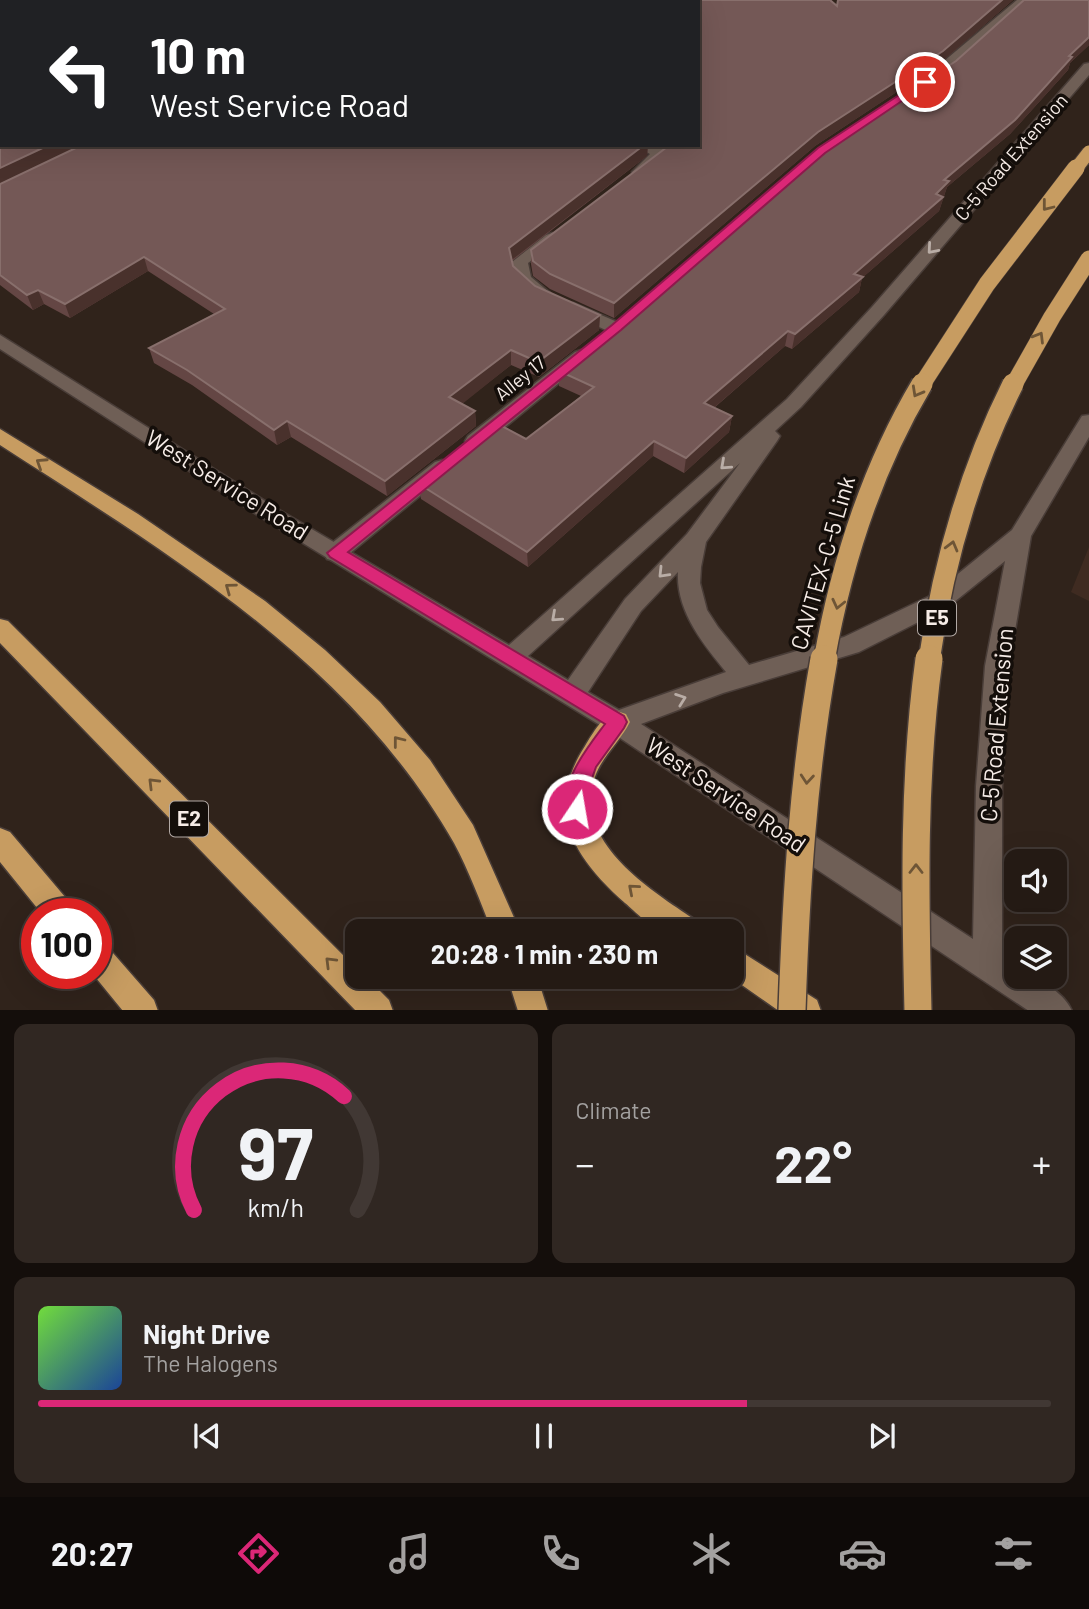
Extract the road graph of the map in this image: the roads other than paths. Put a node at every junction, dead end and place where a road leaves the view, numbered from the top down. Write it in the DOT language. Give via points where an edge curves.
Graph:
graph roads {
  1 [pos="1024,0"];
  2 [pos="1089,67"];
  3 [pos="912,91"];
  4 [pos="646,147"];
  5 [pos="1089,152"];
  6 [pos="625,183"];
  7 [pos="562,230"];
  8 [pos="1089,259"];
  9 [pos="0,341"];
  10 [pos="794,403"];
  11 [pos="1089,421"];
  12 [pos="0,436"];
  13 [pos="1020,536"];
  14 [pos="695,540"];
  15 [pos="335,553"];
  16 [pos="0,628"];
  17 [pos="510,658"];
  18 [pos="744,677"];
  19 [pos="572,695"];
  20 [pos="617,722"];
  21 [pos="0,841"];
  22 [pos="48,898"];
  23 [pos="501,919"];
  24 [pos="672,919"];
  25 [pos="987,965"];
  26 [pos="744,969"];
  27 [pos="112,974"];
  28 [pos="526,989"];
  29 [pos="143,1010"];
  30 [pos="378,1010"];
  31 [pos="533,1010"];
  32 [pos="792,1010"];
  33 [pos="806,1010"];
  34 [pos="918,1010"];
  35 [pos="1057,1010"];
  1 -- 3 [label="main road" via="946,69"];
  2 -- 10 [label="main road, C-5 Road Extension, one-way"];
  4 -- 6 [label="main road" via="657,152 657,159"];
  5 -- 32 [label="highway, CAVITEX–C-5 Link, one-way, bridge" via="944,347 870,489 839,597 814,711"];
  7 -- 15 [label="main road, Alley 17" via="520,262 523,279 611,332"];
  34 -- 8 [label="highway, E5, one-way, bridge" via="919,776 924,707 945,571 963,503 1010,393"];
  9 -- 15 [label="main road, West Service Road"];
  10 -- 14 [label="main road"];
  10 -- 17 [label="main road, one-way"];
  11 -- 13 [label="main road, C-5 Road Extension"];
  23 -- 12 [label="highway, one-way" via="464,835 439,795 354,690 268,615 208,571"];
  13 -- 18 [label="main road" via="940,601 851,645"];
  13 -- 25 [label="main road, C-5 Road Extension" via="997,666 989,786"];
  14 -- 18 [label="main road" via="688,583 696,611"];
  14 -- 19 [label="main road, one-way" via="633,605"];
  15 -- 17 [label="main road, West Service Road"];
  30 -- 16 [label="highway, E2, one-way"];
  17 -- 19 [label="main road, West Service Road"];
  20 -- 18 [label="main road, one-way"];
  19 -- 20 [label="main road, West Service Road"];
  24 -- 20 [label="highway, one-way" via="622,880 583,832 577,809 579,787 594,752"];
  20 -- 25 [label="main road, West Service Road"];
  21 -- 22 [label="highway"];
  25 -- 35 [label="main road, West Service Road"];
  26 -- 33 [label="highway"];
  27 -- 29 [label="highway"];
  28 -- 31 [label="highway"];
}
